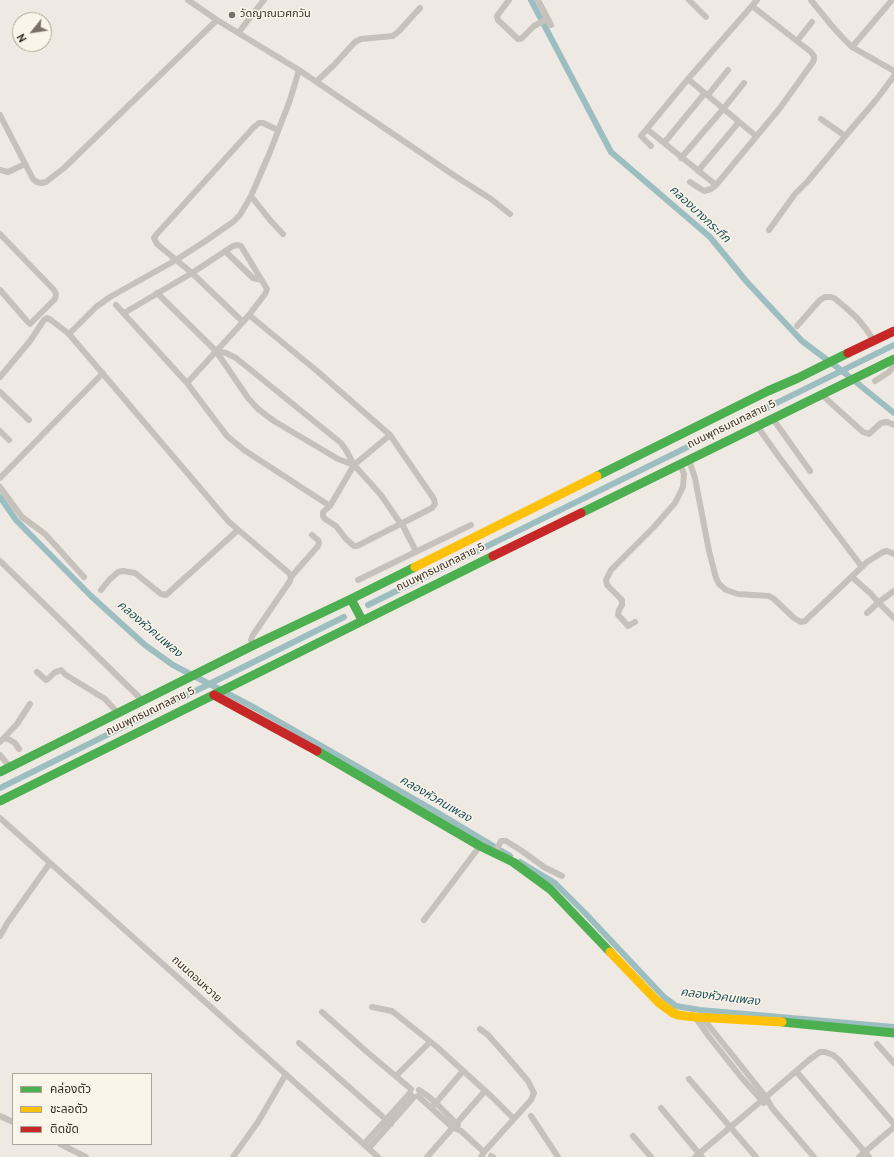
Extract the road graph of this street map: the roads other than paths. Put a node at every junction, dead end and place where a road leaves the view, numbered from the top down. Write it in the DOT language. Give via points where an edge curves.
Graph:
graph roads {
  1 [pos="188,0"];
  2 [pos="264,0"];
  3 [pos="509,0"];
  4 [pos="538,0"];
  5 [pos="689,0"];
  6 [pos="757,0"];
  7 [pos="811,0"];
  8 [pos="892,0"];
  9 [pos="752,6"];
  10 [pos="420,8"];
  11 [pos="706,17"];
  12 [pos="546,19"];
  13 [pos="217,20"];
  14 [pos="812,22"];
  15 [pos="551,25"];
  16 [pos="238,33"];
  17 [pos="796,41"];
  18 [pos="852,46"];
  19 [pos="299,70"];
  20 [pos="728,70"];
  21 [pos="894,71"];
  22 [pos="894,76"];
  23 [pos="688,79"];
  24 [pos="316,82"];
  25 [pos="744,83"];
  26 [pos="706,94"];
  27 [pos="724,108"];
  28 [pos="0,116"];
  29 [pos="821,119"];
  30 [pos="739,122"];
  31 [pos="647,129"];
  32 [pos="278,130"];
  33 [pos="756,136"];
  34 [pos="845,136"];
  35 [pos="664,143"];
  36 [pos="651,146"];
  37 [pos="681,158"];
  38 [pos="25,164"];
  39 [pos="0,170"];
  40 [pos="698,171"];
  41 [pos="690,182"];
  42 [pos="716,185"];
  43 [pos="251,196"];
  44 [pos="510,214"];
  45 [pos="769,230"];
  46 [pos="0,234"];
  47 [pos="283,234"];
  48 [pos="225,251"];
  49 [pos="176,260"];
  50 [pos="192,273"];
  51 [pos="262,280"];
  52 [pos="0,290"];
  53 [pos="157,293"];
  54 [pos="116,305"];
  55 [pos="124,313"];
  56 [pos="249,316"];
  57 [pos="244,322"];
  58 [pos="797,326"];
  59 [pos="894,331"];
  60 [pos="69,334"];
  61 [pos="874,341"];
  62 [pos="216,351"];
  63 [pos="894,360"];
  64 [pos="103,373"];
  65 [pos="0,377"];
  66 [pos="875,381"];
  67 [pos="187,383"];
  68 [pos="0,392"];
  69 [pos="822,395"];
  70 [pos="773,419"];
  71 [pos="29,420"];
  72 [pos="757,426"];
  73 [pos="894,426"];
  74 [pos="0,431"];
  75 [pos="390,435"];
  76 [pos="9,440"];
  77 [pos="689,460"];
  78 [pos="680,464"];
  79 [pos="354,465"];
  80 [pos="810,471"];
  81 [pos="0,478"];
  82 [pos="0,487"];
  83 [pos="330,506"];
  84 [pos="400,523"];
  85 [pos="471,525"];
  86 [pos="238,530"];
  87 [pos="312,535"];
  88 [pos="414,552"];
  89 [pos="894,554"];
  90 [pos="0,561"];
  91 [pos="387,565"];
  92 [pos="862,567"];
  93 [pos="84,577"];
  94 [pos="291,577"];
  95 [pos="852,577"];
  96 [pos="393,578"];
  97 [pos="358,580"];
  98 [pos="101,590"];
  99 [pos="894,591"];
  100 [pos="352,599"];
  101 [pos="879,602"];
  102 [pos="867,614"];
  103 [pos="894,618"];
  104 [pos="362,620"];
  105 [pos="635,622"];
  106 [pos="254,645"];
  107 [pos="38,672"];
  108 [pos="214,695"];
  109 [pos="143,700"];
  110 [pos="30,704"];
  111 [pos="118,713"];
  112 [pos="2,740"];
  113 [pos="19,749"];
  114 [pos="0,755"];
  115 [pos="10,767"];
  116 [pos="0,772"];
  117 [pos="0,801"];
  118 [pos="0,818"];
  119 [pos="480,846"];
  120 [pos="496,851"];
  121 [pos="50,863"];
  122 [pos="562,876"];
  123 [pos="424,920"];
  124 [pos="0,936"];
  125 [pos="372,1008"];
  126 [pos="322,1012"];
  127 [pos="698,1017"];
  128 [pos="480,1029"];
  129 [pos="894,1033"];
  130 [pos="430,1042"];
  131 [pos="299,1043"];
  132 [pos="877,1044"];
  133 [pos="894,1064"];
  134 [pos="796,1071"];
  135 [pos="463,1072"];
  136 [pos="286,1074"];
  137 [pos="396,1076"];
  138 [pos="689,1079"];
  139 [pos="485,1091"];
  140 [pos="415,1093"];
  141 [pos="764,1099"];
  142 [pos="434,1105"];
  143 [pos="661,1108"];
  144 [pos="0,1116"];
  145 [pos="531,1116"];
  146 [pos="514,1119"];
  147 [pos="12,1122"];
  148 [pos="388,1122"];
  149 [pos="894,1124"];
  150 [pos="454,1125"];
  151 [pos="731,1127"];
  152 [pos="894,1127"];
  153 [pos="633,1136"];
  154 [pos="62,1145"];
  155 [pos="366,1146"];
  156 [pos="482,1154"];
  157 [pos="699,1156"];
  158 [pos="864,1156"];
  159 [pos="86,1157"];
  160 [pos="233,1157"];
  161 [pos="378,1157"];
  162 [pos="427,1157"];
  163 [pos="558,1157"];
  164 [pos="651,1157"];
  165 [pos="756,1157"];
  166 [pos="814,1157"];
  1 -- 13 [label="street"];
  2 -- 16 [label="street"];
  3 -- 12 [label="street" via="498,20 518,39"];
  4 -- 12 [label="street"];
  5 -- 11 [label="street"];
  6 -- 9 [label="street"];
  7 -- 18 [label="street"];
  8 -- 18 [label="street"];
  9 -- 17 [label="street"];
  9 -- 23 [label="street"];
  10 -- 24 [label="street" via="393,36 360,39 355,42"];
  12 -- 15 [label="street"];
  13 -- 16 [label="street"];
  13 -- 38 [label="street" via="51,179 37,182"];
  14 -- 17 [label="street"];
  16 -- 19 [label="street"];
  17 -- 33 [label="street" via="814,56 813,62"];
  18 -- 21 [label="street"];
  19 -- 24 [label="street"];
  19 -- 32 [label="street"];
  20 -- 26 [label="street"];
  22 -- 34 [label="street"];
  23 -- 26 [label="street"];
  23 -- 31 [label="street"];
  24 -- 44 [label="street"];
  25 -- 27 [label="street"];
  26 -- 27 [label="street"];
  26 -- 35 [label="street"];
  27 -- 30 [label="street"];
  27 -- 37 [label="street"];
  28 -- 38 [label="street"];
  29 -- 34 [label="street"];
  30 -- 33 [label="street"];
  30 -- 40 [label="street"];
  31 -- 35 [label="street"];
  31 -- 36 [label="street" via="641,136"];
  32 -- 43 [label="street"];
  32 -- 49 [label="street" via="263,123 254,127 156,235 154,238 157,244"];
  33 -- 42 [label="street"];
  34 -- 45 [label="street"];
  35 -- 37 [label="street"];
  37 -- 40 [label="street"];
  38 -- 39 [label="street" via="8,172"];
  40 -- 42 [label="street"];
  41 -- 42 [label="street" via="704,191"];
  43 -- 47 [label="street"];
  43 -- 49 [label="street" via="240,215 232,222"];
  46 -- 52 [label="street" via="56,294 55,299 30,324"];
  48 -- 50 [label="street"];
  48 -- 51 [label="street" via="253,278"];
  48 -- 51 [label="street" via="233,246 242,246"];
  49 -- 50 [label="street"];
  49 -- 60 [label="street" via="110,297"];
  50 -- 53 [label="street"];
  50 -- 57 [label="street"];
  51 -- 56 [label="street" via="266,291"];
  53 -- 55 [label="street"];
  53 -- 62 [label="street"];
  54 -- 55 [label="street"];
  55 -- 67 [label="street"];
  56 -- 57 [label="street"];
  56 -- 75 [label="street"];
  57 -- 62 [label="street"];
  58 -- 61 [label="street" via="820,300 831,297 857,318"];
  59 -- 61 [label="main road, ถนนพุทธมณฑลสาย 5"];
  60 -- 64 [label="street"];
  60 -- 65 [label="street" via="47,318"];
  61 -- 96 [label="main road, ถนนพุทธมณฑลสาย 5"];
  62 -- 67 [label="street"];
  62 -- 79 [label="street" via="236,358 341,443"];
  62 -- 79 [label="street" via="258,409 338,459"];
  63 -- 66 [label="street" via="889,372"];
  63 -- 69 [label="main road, ถนนพุทธมณฑลสาย 5"];
  64 -- 81 [label="street"];
  64 -- 86 [label="street"];
  67 -- 83 [label="street" via="227,436 236,444"];
  68 -- 71 [label="street"];
  69 -- 70 [label="main road, ถนนพุทธมณฑลสาย 5"];
  69 -- 73 [label="street" via="863,432 869,434 886,422"];
  70 -- 72 [label="main road, ถนนพุทธมณฑลสาย 5"];
  70 -- 80 [label="street"];
  72 -- 77 [label="main road, ถนนพุทธมณฑลสาย 5"];
  72 -- 92 [label="street"];
  74 -- 76 [label="street"];
  75 -- 79 [label="street"];
  75 -- 84 [label="street" via="435,504 432,508"];
  77 -- 78 [label="main road, ถนนพุทธมณฑลสาย 5"];
  77 -- 95 [label="street" via="716,578 726,590 738,594 770,596 801,622"];
  78 -- 104 [label="main road, ถนนพุทธมณฑลสาย 5"];
  78 -- 105 [label="street" via="684,474 683,487 675,503 611,570 606,580 607,585 622,600 618,615 628,626"];
  79 -- 83 [label="street"];
  79 -- 84 [label="street" via="381,495"];
  82 -- 93 [label="street" via="22,517 45,534"];
  83 -- 84 [label="street" via="323,512 323,516 354,546"];
  84 -- 88 [label="street"];
  85 -- 88 [label="street"];
  86 -- 94 [label="street"];
  86 -- 98 [label="street" via="166,595 135,574 123,571 118,572"];
  87 -- 94 [label="street" via="318,540 318,546"];
  88 -- 91 [label="street"];
  89 -- 92 [label="street" via="883,552"];
  90 -- 109 [label="street"];
  91 -- 96 [label="street"];
  91 -- 97 [label="street"];
  92 -- 95 [label="street"];
  94 -- 106 [label="street" via="253,635 251,640"];
  95 -- 101 [label="street"];
  96 -- 100 [label="main road, ถนนพุทธมณฑลสาย 5"];
  99 -- 101 [label="street"];
  100 -- 104 [label="main road"];
  100 -- 106 [label="main road, ถนนพุทธมณฑลสาย 5"];
  101 -- 102 [label="street"];
  101 -- 103 [label="street"];
  104 -- 108 [label="main road, ถนนพุทธมณฑลสาย 5"];
  106 -- 109 [label="main road, ถนนพุทธมณฑลสาย 5"];
  107 -- 111 [label="street" via="46,680 61,670 105,700"];
  108 -- 117 [label="main road, ถนนพุทธมณฑลสาย 5"];
  108 -- 119 [label="main road" via="304,743"];
  109 -- 111 [label="main road, ถนนพุทธมณฑลสาย 5"];
  110 -- 112 [label="street" via="17,724"];
  111 -- 115 [label="main road, ถนนพุทธมณฑลสาย 5"];
  112 -- 113 [label="street" via="10,740"];
  114 -- 115 [label="street"];
  115 -- 116 [label="main road, ถนนพุทธมณฑลสาย 5"];
  118 -- 121 [label="street, ถนนดอนหวาย"];
  119 -- 120 [label="main road"];
  119 -- 123 [label="street"];
  120 -- 122 [label="street" via="501,841 506,841"];
  120 -- 127 [label="main road" via="550,889 665,1008 678,1015"];
  121 -- 124 [label="street"];
  121 -- 136 [label="street, ถนนดอนหวาย"];
  125 -- 130 [label="street" via="392,1011"];
  126 -- 137 [label="street"];
  127 -- 129 [label="main road"];
  127 -- 141 [label="street"];
  128 -- 146 [label="street" via="511,1061 534,1093"];
  130 -- 135 [label="street"];
  130 -- 137 [label="street"];
  131 -- 148 [label="street"];
  132 -- 133 [label="street"];
  134 -- 141 [label="street"];
  134 -- 149 [label="street" via="820,1052 833,1055"];
  134 -- 158 [label="street"];
  135 -- 139 [label="street"];
  135 -- 142 [label="street"];
  136 -- 155 [label="street, ถนนดอนหวาย"];
  136 -- 160 [label="street" via="258,1122"];
  137 -- 140 [label="street"];
  138 -- 151 [label="street"];
  139 -- 146 [label="street"];
  139 -- 150 [label="street"];
  140 -- 142 [label="street" via="424,1093"];
  140 -- 148 [label="street"];
  141 -- 151 [label="street"];
  141 -- 166 [label="street"];
  142 -- 150 [label="street"];
  143 -- 157 [label="street"];
  144 -- 147 [label="street"];
  145 -- 163 [label="street"];
  146 -- 156 [label="street"];
  148 -- 155 [label="street"];
  150 -- 156 [label="street"];
  150 -- 162 [label="street"];
  151 -- 157 [label="street"];
  151 -- 165 [label="street"];
  152 -- 158 [label="street"];
  153 -- 164 [label="street"];
  154 -- 159 [label="street"];
  155 -- 161 [label="street, ถนนดอนหวาย"];
}
